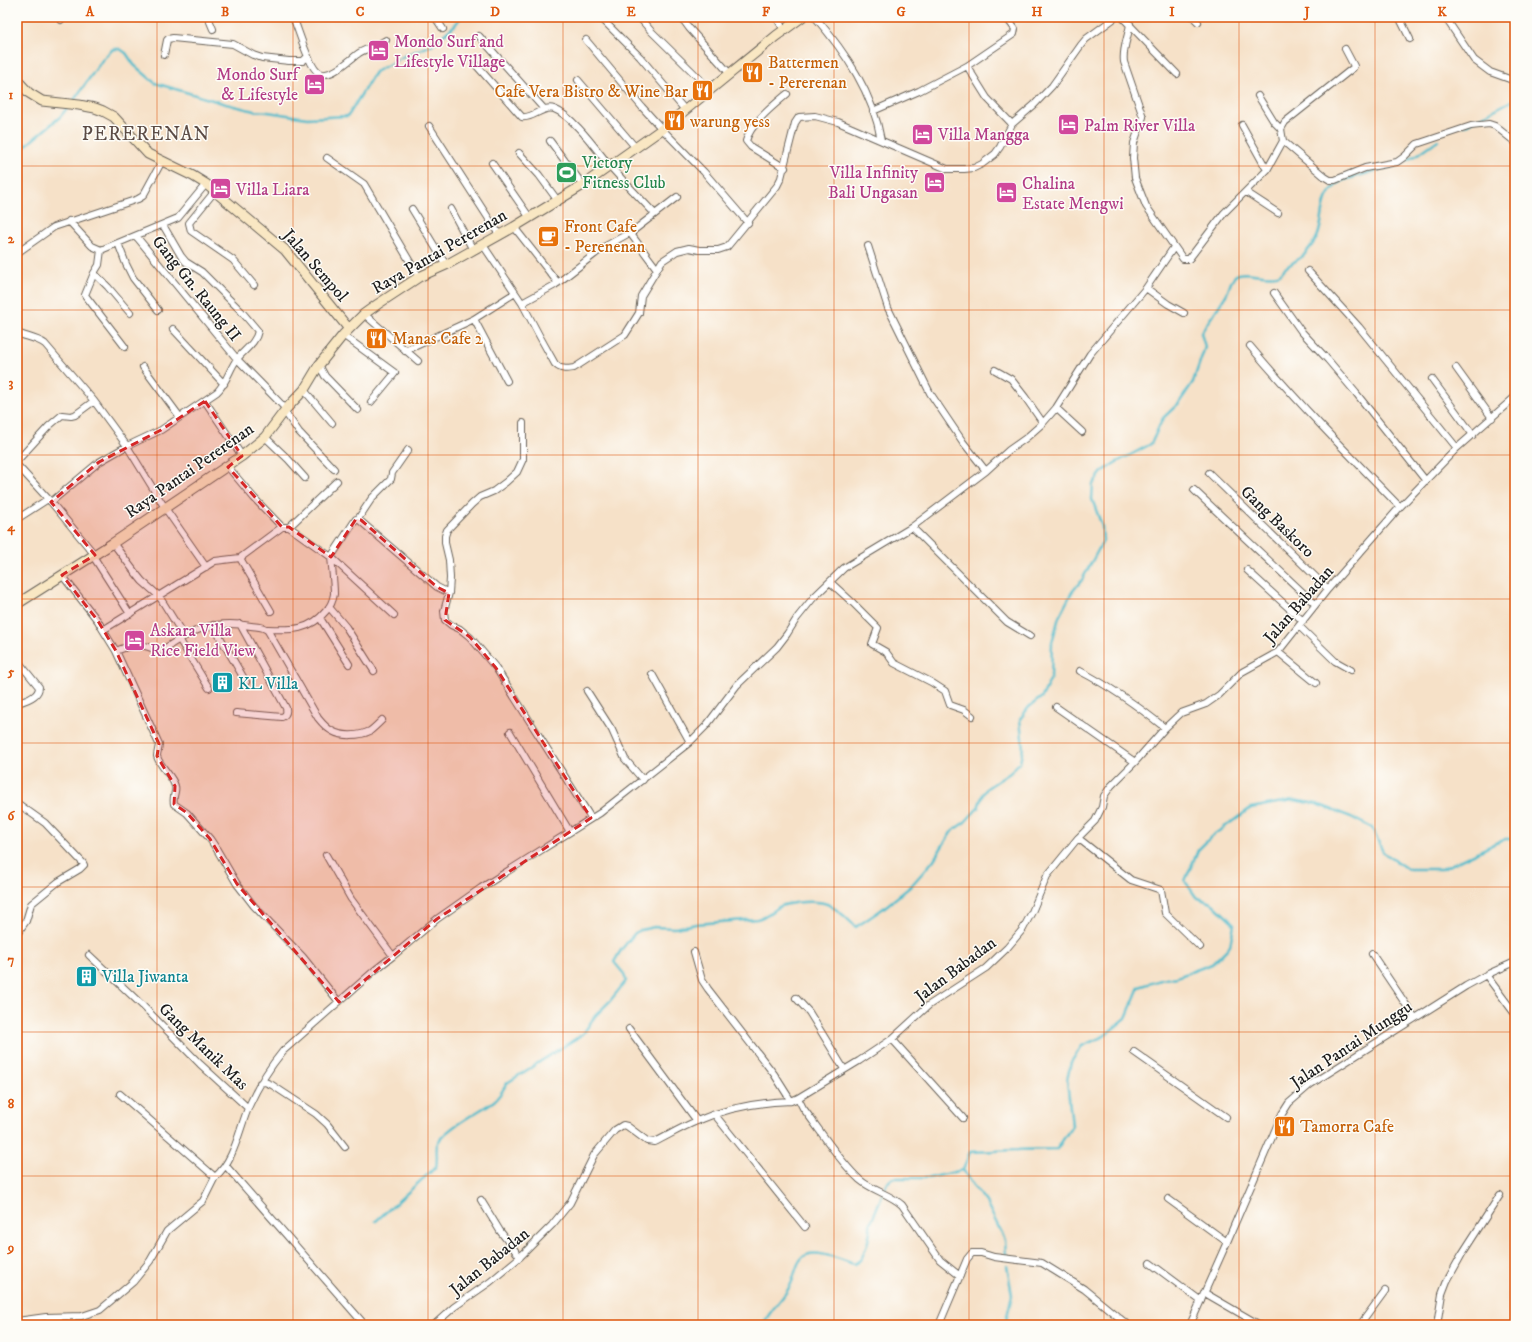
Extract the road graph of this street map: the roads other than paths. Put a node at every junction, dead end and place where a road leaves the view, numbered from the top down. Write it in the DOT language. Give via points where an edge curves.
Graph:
graph roads {
  1 [pos="208,17"];
  2 [pos="293,17"];
  3 [pos="435,17"];
  4 [pos="600,17"];
  5 [pos="639,17"];
  6 [pos="681,17"];
  7 [pos="776,17"];
  8 [pos="802,17"];
  9 [pos="815,17"];
  10 [pos="1006,17"];
  11 [pos="1116,17"];
  12 [pos="1122,17"];
  13 [pos="1399,17"];
  14 [pos="1445,17"];
  15 [pos="1130,24"];
  16 [pos="213,29"];
  17 [pos="443,29"];
  18 [pos="784,30"];
  19 [pos="479,36"];
  20 [pos="1410,38"];
  21 [pos="386,40"];
  22 [pos="586,40"];
  23 [pos="1345,49"];
  24 [pos="164,55"];
  25 [pos="307,57"];
  26 [pos="476,65"];
  27 [pos="967,66"];
  28 [pos="730,74"];
  29 [pos="1177,74"];
  30 [pos="17,80"];
  31 [pos="578,80"];
  32 [pos="1515,81"];
  33 [pos="711,90"];
  34 [pos="787,94"];
  35 [pos="1258,96"];
  36 [pos="544,109"];
  37 [pos="685,110"];
  38 [pos="873,111"];
  39 [pos="1012,124"];
  40 [pos="1242,125"];
  41 [pos="429,126"];
  42 [pos="1282,129"];
  43 [pos="662,130"];
  44 [pos="881,140"];
  45 [pos="550,141"];
  46 [pos="1283,142"];
  47 [pos="1515,142"];
  48 [pos="636,148"];
  49 [pos="519,153"];
  50 [pos="327,158"];
  51 [pos="162,161"];
  52 [pos="492,163"];
  53 [pos="610,166"];
  54 [pos="785,168"];
  55 [pos="1267,170"];
  56 [pos="206,184"];
  57 [pos="583,185"];
  58 [pos="215,191"];
  59 [pos="1246,192"];
  60 [pos="677,197"];
  61 [pos="558,201"];
  62 [pos="412,208"];
  63 [pos="451,209"];
  64 [pos="655,214"];
  65 [pos="1278,214"];
  66 [pos="530,218"];
  67 [pos="69,222"];
  68 [pos="748,223"];
  69 [pos="163,225"];
  70 [pos="514,227"];
  71 [pos="630,233"];
  72 [pos="136,236"];
  73 [pos="500,236"];
  74 [pos="118,243"];
  75 [pos="483,245"];
  76 [pos="868,246"];
  77 [pos="1174,247"];
  78 [pos="101,250"];
  79 [pos="473,250"];
  80 [pos="17,253"];
  81 [pos="446,265"];
  82 [pos="656,269"];
  83 [pos="1308,271"];
  84 [pos="94,273"];
  85 [pos="419,278"];
  86 [pos="558,283"];
  87 [pos="254,285"];
  88 [pos="1146,288"];
  89 [pos="515,293"];
  90 [pos="1274,293"];
  91 [pos="522,303"];
  92 [pos="158,310"];
  93 [pos="130,313"];
  94 [pos="1184,313"];
  95 [pos="364,314"];
  96 [pos="474,319"];
  97 [pos="173,329"];
  98 [pos="346,332"];
  99 [pos="17,333"];
  100 [pos="1250,346"];
  101 [pos="125,347"];
  102 [pos="405,351"];
  103 [pos="237,359"];
  104 [pos="418,361"];
  105 [pos="319,365"];
  106 [pos="143,367"];
  107 [pos="1456,368"];
  108 [pos="995,370"];
  109 [pos="1432,379"];
  110 [pos="506,381"];
  111 [pos="224,384"];
  112 [pos="304,390"];
  113 [pos="1515,397"];
  114 [pos="205,401"];
  115 [pos="94,402"];
  116 [pos="371,402"];
  117 [pos="1056,408"];
  118 [pos="358,410"];
  119 [pos="285,411"];
  120 [pos="180,417"];
  121 [pos="1492,418"];
  122 [pos="332,423"];
  123 [pos="523,423"];
  124 [pos="1043,423"];
  125 [pos="1082,432"];
  126 [pos="1473,435"];
  127 [pos="265,437"];
  128 [pos="127,446"];
  129 [pos="1458,448"];
  130 [pos="408,450"];
  131 [pos="242,456"];
  132 [pos="17,461"];
  133 [pos="17,465"];
  134 [pos="228,467"];
  135 [pos="334,469"];
  136 [pos="986,471"];
  137 [pos="1209,473"];
  138 [pos="305,478"];
  139 [pos="337,481"];
  140 [pos="1426,481"];
  141 [pos="1194,490"];
  142 [pos="50,501"];
  143 [pos="1400,507"];
  144 [pos="165,508"];
  145 [pos="17,519"];
  146 [pos="358,519"];
  147 [pos="282,527"];
  148 [pos="289,527"];
  149 [pos="912,527"];
  150 [pos="113,543"];
  151 [pos="94,555"];
  152 [pos="331,557"];
  153 [pos="240,558"];
  154 [pos="206,567"];
  155 [pos="1247,570"];
  156 [pos="62,575"];
  157 [pos="830,582"];
  158 [pos="1328,589"];
  159 [pos="449,593"];
  160 [pos="159,596"];
  161 [pos="18,600"];
  162 [pos="1315,604"];
  163 [pos="329,607"];
  164 [pos="271,611"];
  165 [pos="130,614"];
  166 [pos="394,615"];
  167 [pos="320,618"];
  168 [pos="240,624"];
  169 [pos="1301,624"];
  170 [pos="213,625"];
  171 [pos="267,629"];
  172 [pos="103,630"];
  173 [pos="1030,636"];
  174 [pos="181,637"];
  175 [pos="116,651"];
  176 [pos="1278,652"];
  177 [pos="17,660"];
  178 [pos="349,664"];
  179 [pos="1080,670"];
  180 [pos="1351,670"];
  181 [pos="374,671"];
  182 [pos="652,674"];
  183 [pos="246,682"];
  184 [pos="1316,683"];
  185 [pos="209,688"];
  186 [pos="587,691"];
  187 [pos="17,704"];
  188 [pos="1056,707"];
  189 [pos="236,713"];
  190 [pos="972,716"];
  191 [pos="382,720"];
  192 [pos="1166,728"];
  193 [pos="510,732"];
  194 [pos="690,742"];
  195 [pos="1135,762"];
  196 [pos="642,780"];
  197 [pos="17,803"];
  198 [pos="591,818"];
  199 [pos="570,832"];
  200 [pos="1078,838"];
  201 [pos="326,855"];
  202 [pos="17,934"];
  203 [pos="1200,947"];
  204 [pos="694,952"];
  205 [pos="1372,954"];
  206 [pos="89,955"];
  207 [pos="393,956"];
  208 [pos="1515,962"];
  209 [pos="1486,974"];
  210 [pos="796,998"];
  211 [pos="339,1002"];
  212 [pos="1515,1014"];
  213 [pos="1416,1018"];
  214 [pos="629,1029"];
  215 [pos="892,1038"];
  216 [pos="1134,1052"];
  217 [pos="844,1069"];
  218 [pos="260,1083"];
  219 [pos="120,1094"];
  220 [pos="798,1098"];
  221 [pos="791,1101"];
  222 [pos="248,1108"];
  223 [pos="715,1115"];
  224 [pos="1226,1117"];
  225 [pos="963,1118"];
  226 [pos="697,1121"];
  227 [pos="345,1147"];
  228 [pos="226,1166"];
  229 [pos="215,1177"];
  230 [pos="1500,1195"];
  231 [pos="1168,1199"];
  232 [pos="481,1200"];
  233 [pos="805,1227"];
  234 [pos="1227,1242"];
  235 [pos="520,1257"];
  236 [pos="1150,1263"];
  237 [pos="960,1276"];
  238 [pos="1385,1291"];
  239 [pos="1205,1293"];
  240 [pos="1201,1301"];
  241 [pos="17,1321"];
  242 [pos="365,1325"];
  243 [pos="434,1325"];
  244 [pos="939,1325"];
  245 [pos="1128,1325"];
  246 [pos="1190,1325"];
  247 [pos="1260,1325"];
  248 [pos="1360,1325"];
  249 [pos="1437,1325"];
  1 -- 16 [label="street"];
  2 -- 25 [label="street"];
  3 -- 17 [label="street"];
  4 -- 37 [label="street" via="640,57"];
  5 -- 33 [label="street"];
  6 -- 28 [label="street"];
  7 -- 18 [label="street"];
  8 -- 18 [label="street, Raya Pantai Pererenan"];
  9 -- 38 [label="street" via="853,67"];
  10 -- 27 [label="street" via="1015,29 1014,34"];
  11 -- 39 [label="street" via="1086,39 1052,86"];
  12 -- 15 [label="street"];
  13 -- 20 [label="street"];
  14 -- 32 [label="street" via="1474,60 1490,72"];
  15 -- 29 [label="street"];
  15 -- 77 [label="street" via="1123,53 1124,62 1144,117 1134,142 1135,178 1146,206"];
  18 -- 28 [label="street, Raya Pantai Pererenan"];
  19 -- 36 [label="street"];
  21 -- 25 [label="street" via="360,52 329,73 318,73"];
  22 -- 43 [label="street"];
  23 -- 42 [label="street" via="1353,68 1285,122"];
  24 -- 25 [label="street" via="167,40 173,38 233,44 262,58 303,61"];
  26 -- 36 [label="street" via="522,118"];
  27 -- 38 [label="street"];
  27 -- 39 [label="street" via="987,98"];
  28 -- 33 [label="street, Raya Pantai Pererenan"];
  30 -- 51 [label="street, Jalan Sempol" via="29,93 42,101 95,108 114,117 148,154"];
  31 -- 48 [label="street"];
  33 -- 37 [label="street, Raya Pantai Pererenan"];
  34 -- 54 [label="street" via="758,121 746,141 751,147"];
  35 -- 42 [label="street" via="1274,122"];
  36 -- 53 [label="street" via="553,109 563,114"];
  37 -- 43 [label="street, Raya Pantai Pererenan"];
  38 -- 44 [label="street"];
  39 -- 44 [label="street" via="994,154 974,168 947,169"];
  40 -- 55 [label="street"];
  41 -- 73 [label="street"];
  42 -- 46 [label="street"];
  43 -- 48 [label="street, Raya Pantai Pererenan"];
  43 -- 68 [label="street" via="704,172"];
  44 -- 54 [label="street" via="824,117 805,115 795,122"];
  45 -- 57 [label="street"];
  46 -- 47 [label="street" via="1325,177 1335,180 1365,168 1397,162 1417,144 1471,126 1489,124"];
  46 -- 55 [label="street"];
  48 -- 53 [label="street, Raya Pantai Pererenan"];
  49 -- 61 [label="street"];
  50 -- 85 [label="street" via="364,184"];
  51 -- 56 [label="street, Jalan Sempol"];
  51 -- 67 [label="street" via="143,196"];
  52 -- 66 [label="street"];
  53 -- 57 [label="street, Raya Pantai Pererenan"];
  53 -- 64 [label="street"];
  54 -- 68 [label="street" via="777,186"];
  55 -- 59 [label="street"];
  56 -- 58 [label="street, Jalan Sempol"];
  56 -- 69 [label="street" via="178,218"];
  57 -- 61 [label="street, Raya Pantai Pererenan"];
  58 -- 87 [label="street" via="189,223 191,232 233,260"];
  58 -- 98 [label="street, Jalan Sempol" via="285,250"];
  59 -- 65 [label="street"];
  59 -- 77 [label="street" via="1224,213 1189,259 1183,259"];
  60 -- 64 [label="street"];
  61 -- 66 [label="street, Raya Pantai Pererenan"];
  62 -- 81 [label="street"];
  63 -- 79 [label="street"];
  64 -- 71 [label="street"];
  66 -- 70 [label="street, Raya Pantai Pererenan"];
  67 -- 78 [label="street" via="92,246"];
  67 -- 80 [label="street" via="43,233"];
  68 -- 82 [label="street" via="727,247 718,250 689,248 677,251 662,261"];
  69 -- 72 [label="street"];
  69 -- 103 [label="street" via="180,256 202,272 258,331 257,336"];
  70 -- 73 [label="street, Raya Pantai Pererenan"];
  70 -- 86 [label="street"];
  71 -- 82 [label="street"];
  71 -- 86 [label="street" via="604,247"];
  72 -- 74 [label="street"];
  72 -- 103 [label="street, Gang Gn. Raung II"];
  73 -- 75 [label="street, Raya Pantai Pererenan"];
  74 -- 78 [label="street"];
  74 -- 92 [label="street" via="133,278"];
  75 -- 79 [label="street, Raya Pantai Pererenan"];
  75 -- 89 [label="street"];
  76 -- 136 [label="street" via="888,308 930,393"];
  77 -- 88 [label="street"];
  78 -- 84 [label="street" via="99,265"];
  79 -- 81 [label="street, Raya Pantai Pererenan"];
  81 -- 85 [label="street, Raya Pantai Pererenan"];
  82 -- 91 [label="street" via="641,296 637,318 625,335 574,368 559,368 555,364"];
  83 -- 129 [label="street" via="1359,327"];
  84 -- 93 [label="street"];
  84 -- 101 [label="street" via="84,295"];
  85 -- 95 [label="street, Raya Pantai Pererenan"];
  86 -- 91 [label="street"];
  88 -- 94 [label="street"];
  88 -- 117 [label="street" via="1090,354"];
  89 -- 91 [label="street"];
  89 -- 96 [label="street"];
  90 -- 140 [label="street" via="1301,331 1356,393"];
  95 -- 98 [label="street, Raya Pantai Pererenan"];
  95 -- 102 [label="street"];
  96 -- 102 [label="street"];
  96 -- 110 [label="street"];
  97 -- 111 [label="street"];
  98 -- 105 [label="street, Raya Pantai Pererenan"];
  98 -- 116 [label="street" via="395,373"];
  99 -- 115 [label="street" via="45,344"];
  100 -- 143 [label="street" via="1338,444"];
  102 -- 104 [label="street"];
  103 -- 111 [label="street"];
  103 -- 119 [label="street, Gang Gn. Raung II"];
  105 -- 112 [label="street, Raya Pantai Pererenan"];
  105 -- 118 [label="street" via="325,376"];
  106 -- 120 [label="street"];
  107 -- 121 [label="street"];
  108 -- 124 [label="street" via="1011,379"];
  109 -- 126 [label="street"];
  111 -- 114 [label="street"];
  112 -- 119 [label="street, Raya Pantai Pererenan"];
  112 -- 122 [label="street"];
  113 -- 121 [label="street, Jalan Babadan"];
  114 -- 120 [label="street"];
  114 -- 131 [label="street"];
  115 -- 128 [label="street"];
  115 -- 132 [label="street" via="74,415 62,415"];
  117 -- 124 [label="street"];
  117 -- 125 [label="street"];
  119 -- 127 [label="street, Raya Pantai Pererenan"];
  119 -- 135 [label="street, Gang Gn. Raung II" via="299,432"];
  120 -- 128 [label="street" via="161,430"];
  121 -- 126 [label="street, Jalan Babadan"];
  123 -- 159 [label="street" via="523,459 517,472 500,487 472,504 444,536 449,560"];
  124 -- 136 [label="street"];
  126 -- 129 [label="street, Jalan Babadan"];
  127 -- 131 [label="street, Raya Pantai Pererenan"];
  127 -- 138 [label="street"];
  128 -- 142 [label="street" via="99,462"];
  128 -- 144 [label="street"];
  129 -- 140 [label="street, Jalan Babadan"];
  130 -- 146 [label="street" via="392,473 391,479 372,498"];
  131 -- 134 [label="street, Raya Pantai Pererenan"];
  133 -- 142 [label="street"];
  134 -- 144 [label="street, Raya Pantai Pererenan"];
  134 -- 147 [label="street"];
  136 -- 149 [label="street"];
  137 -- 158 [label="street, Gang Baskoro"];
  139 -- 148 [label="street"];
  140 -- 143 [label="street, Jalan Babadan"];
  141 -- 162 [label="street"];
  142 -- 145 [label="street"];
  142 -- 151 [label="street"];
  143 -- 158 [label="street, Jalan Babadan"];
  144 -- 150 [label="street, Raya Pantai Pererenan"];
  144 -- 154 [label="street"];
  146 -- 152 [label="street"];
  146 -- 159 [label="street" via="436,587"];
  147 -- 148 [label="street"];
  147 -- 153 [label="street"];
  148 -- 152 [label="street"];
  149 -- 157 [label="street" via="850,564"];
  149 -- 173 [label="street" via="1007,622"];
  150 -- 151 [label="street, Raya Pantai Pererenan"];
  150 -- 160 [label="street" via="134,572"];
  151 -- 156 [label="street, Raya Pantai Pererenan"];
  151 -- 165 [label="street"];
  152 -- 163 [label="street" via="334,596"];
  152 -- 166 [label="street"];
  153 -- 154 [label="street" via="215,561"];
  153 -- 164 [label="street"];
  154 -- 160 [label="street"];
  155 -- 169 [label="street"];
  156 -- 161 [label="street, Raya Pantai Pererenan"];
  156 -- 172 [label="street"];
  157 -- 190 [label="street" via="878,628 872,644 886,652 894,663 945,691 950,705"];
  157 -- 194 [label="street" via="814,597 777,647 737,685 706,726"];
  158 -- 162 [label="street, Jalan Babadan"];
  159 -- 198 [label="street" via="444,611 445,620 470,637 484,653"];
  160 -- 165 [label="street"];
  160 -- 174 [label="street"];
  162 -- 169 [label="street, Jalan Babadan"];
  163 -- 167 [label="street"];
  163 -- 181 [label="street" via="350,633"];
  165 -- 172 [label="street"];
  167 -- 171 [label="street" via="310,625 293,630"];
  167 -- 178 [label="street"];
  168 -- 170 [label="street"];
  168 -- 171 [label="street"];
  168 -- 189 [label="street" via="287,712 282,717"];
  169 -- 176 [label="street, Jalan Babadan"];
  169 -- 180 [label="street" via="1335,661"];
  170 -- 174 [label="street"];
  170 -- 183 [label="street"];
  171 -- 191 [label="street" via="318,718 332,732 360,734 370,731"];
  172 -- 175 [label="street"];
  174 -- 175 [label="street" via="161,651 146,646 129,646"];
  174 -- 185 [label="street"];
  175 -- 211 [label="street" via="159,744 157,756 175,786 176,791 172,796 174,804 187,812 210,839 254,906 303,957"];
  176 -- 184 [label="street"];
  176 -- 192 [label="street, Jalan Babadan" via="1242,672 1220,695 1206,704 1181,713"];
  177 -- 187 [label="street" via="39,687 37,694"];
  179 -- 192 [label="street" via="1104,683"];
  182 -- 194 [label="street"];
  186 -- 196 [label="street" via="612,730 625,759"];
  188 -- 195 [label="street"];
  192 -- 195 [label="street, Jalan Babadan"];
  193 -- 199 [label="street"];
  194 -- 196 [label="street"];
  195 -- 200 [label="street, Jalan Babadan" via="1111,786 1104,796 1095,821"];
  196 -- 198 [label="street"];
  197 -- 202 [label="street" via="44,823 84,865 31,904 26,921"];
  198 -- 199 [label="street"];
  199 -- 207 [label="street" via="481,888 437,919"];
  200 -- 203 [label="street" via="1131,880 1161,890 1165,913"];
  200 -- 215 [label="street, Jalan Babadan" via="1047,876 1023,929 1007,948 986,968 929,1005"];
  201 -- 207 [label="street" via="351,899"];
  204 -- 221 [label="street" via="702,980 746,1041 774,1074"];
  205 -- 213 [label="street"];
  206 -- 222 [label="street, Gang Manik Mas"];
  207 -- 211 [label="street"];
  208 -- 209 [label="street, Jalan Pantai Munggu"];
  209 -- 212 [label="street"];
  209 -- 213 [label="street, Jalan Pantai Munggu"];
  210 -- 217 [label="street" via="809,1012"];
  211 -- 218 [label="street" via="283,1051"];
  213 -- 234 [label="street, Jalan Pantai Munggu" via="1311,1084 1289,1103"];
  214 -- 226 [label="street"];
  215 -- 217 [label="street, Jalan Babadan"];
  215 -- 225 [label="street"];
  216 -- 224 [label="street"];
  217 -- 220 [label="street, Jalan Babadan"];
  218 -- 222 [label="street"];
  218 -- 227 [label="street" via="272,1085 316,1114"];
  219 -- 229 [label="street"];
  220 -- 221 [label="street, Jalan Babadan"];
  220 -- 237 [label="street" via="802,1108 847,1165 871,1188 896,1199 940,1260"];
  221 -- 223 [label="street, Jalan Babadan" via="745,1106"];
  222 -- 228 [label="street"];
  223 -- 226 [label="street, Jalan Babadan"];
  223 -- 233 [label="street"];
  226 -- 235 [label="street, Jalan Babadan" via="655,1142 643,1139 627,1126 623,1125 615,1130 594,1155 570,1203"];
  228 -- 229 [label="street"];
  228 -- 242 [label="street"];
  229 -- 241 [label="street" via="203,1201 166,1231 150,1261 133,1282 100,1310 82,1316"];
  230 -- 249 [label="street" via="1446,1281"];
  231 -- 234 [label="street"];
  232 -- 235 [label="street"];
  234 -- 239 [label="street, Jalan Pantai Munggu"];
  235 -- 243 [label="street, Jalan Babadan"];
  236 -- 240 [label="street"];
  237 -- 244 [label="street"];
  237 -- 245 [label="street" via="972,1253 1042,1263 1084,1289"];
  238 -- 248 [label="street"];
  239 -- 240 [label="street, Jalan Pantai Munggu"];
  239 -- 247 [label="street"];
  240 -- 246 [label="street, Jalan Pantai Munggu"];
}
